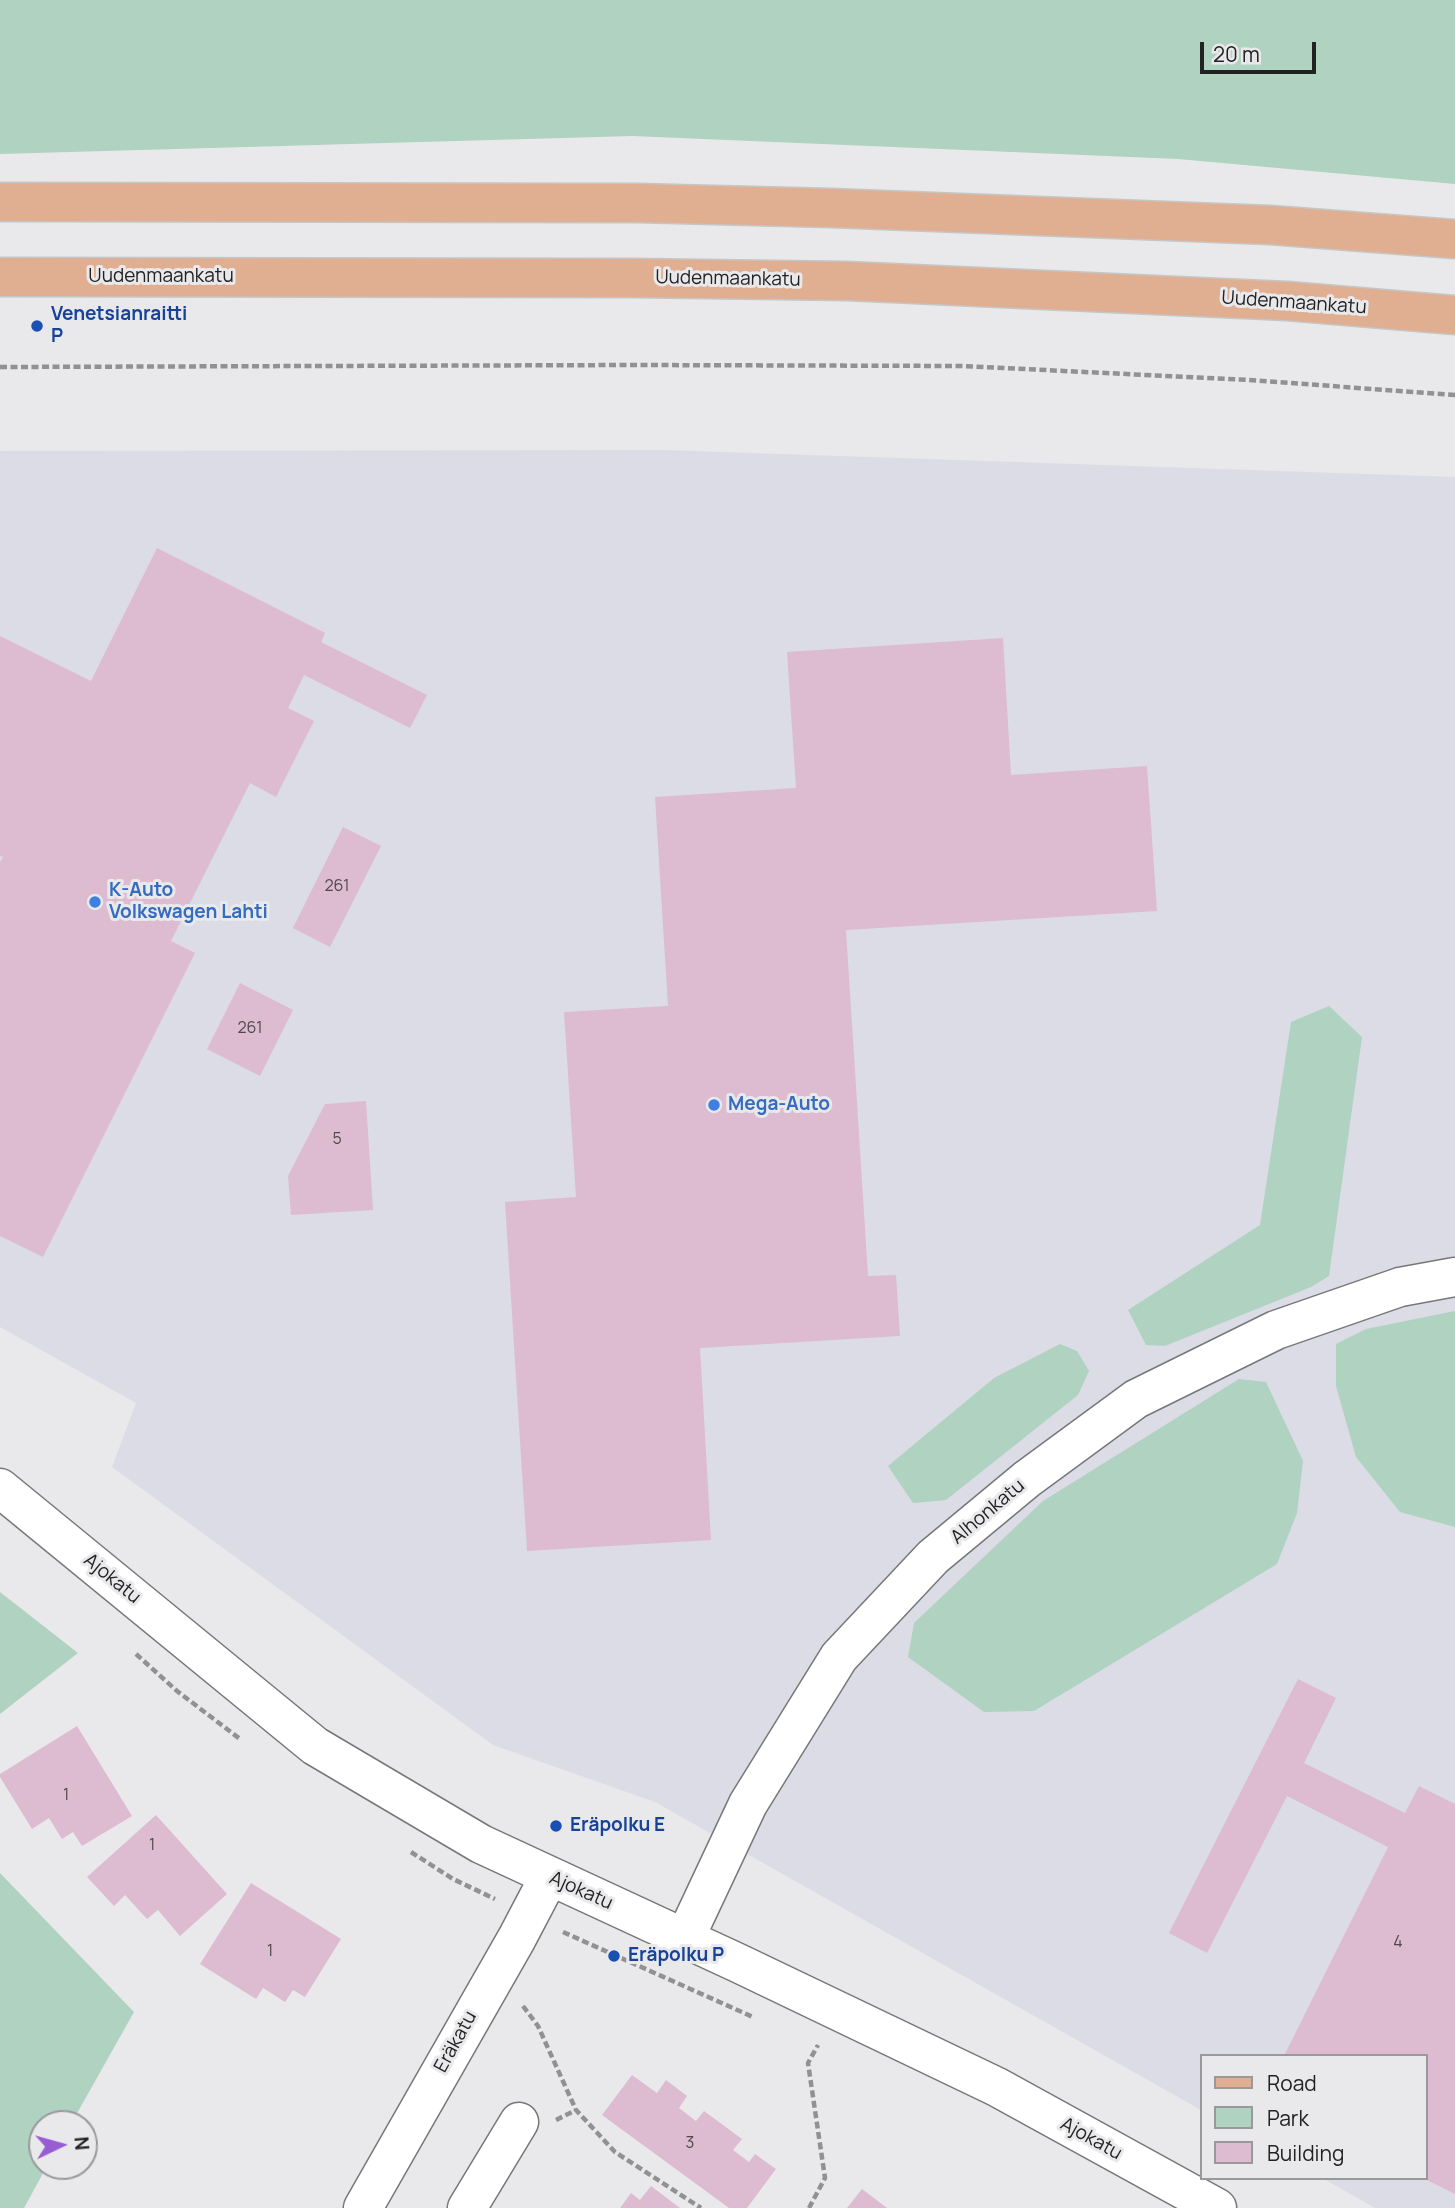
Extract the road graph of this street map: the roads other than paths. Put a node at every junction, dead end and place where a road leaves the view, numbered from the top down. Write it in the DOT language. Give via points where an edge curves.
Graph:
graph roads {
  1 [pos="0,202"];
  2 [pos="1455,239"];
  3 [pos="0,277"];
  4 [pos="1455,315"];
  5 [pos="1455,1277"];
  6 [pos="0,1488"];
  7 [pos="549,1877"];
  8 [pos="685,1938"];
  9 [pos="519,2122"];
  10 [pos="363,2208"];
  11 [pos="467,2208"];
  12 [pos="1217,2208"];
  1 -- 2 [label="main road" via="831,208 1270,225"];
  3 -- 4 [label="main road, Uudenmaankatu" via="847,281 1287,301"];
  5 -- 8 [label="street, Alhonkatu" via="1400,1287 1276,1330 1136,1399 1027,1479 933,1557 839,1657 748,1804"];
  6 -- 7 [label="street, Ajokatu" via="315,1746 481,1844"];
  7 -- 8 [label="street, Ajokatu"];
  7 -- 10 [label="street, Eräkatu"];
  8 -- 12 [label="street, Ajokatu" via="998,2087"];
  9 -- 11 [label="street"];
}
